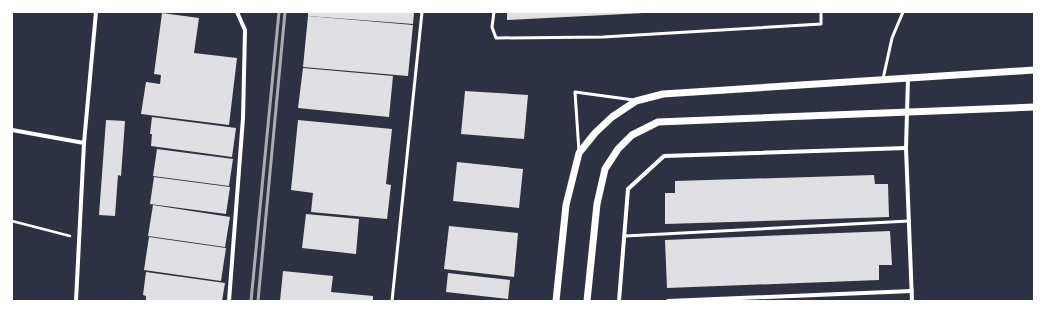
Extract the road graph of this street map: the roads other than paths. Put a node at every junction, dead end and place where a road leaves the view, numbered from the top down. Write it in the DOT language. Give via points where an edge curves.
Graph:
graph roads {
  1 [pos="96,12"];
  2 [pos="237,12"];
  3 [pos="422,12"];
  4 [pos="494,12"];
  5 [pos="821,12"];
  6 [pos="903,12"];
  7 [pos="1034,70"];
  8 [pos="908,77"];
  9 [pos="883,79"];
  10 [pos="636,101"];
  11 [pos="1034,107"];
  12 [pos="907,113"];
  13 [pos="12,130"];
  14 [pos="84,143"];
  15 [pos="906,148"];
  16 [pos="579,153"];
  17 [pos="909,221"];
  18 [pos="624,236"];
  19 [pos="912,291"];
  20 [pos="76,301"];
  21 [pos="229,301"];
  22 [pos="392,301"];
  23 [pos="556,301"];
  24 [pos="587,301"];
  25 [pos="619,301"];
  26 [pos="668,301"];
  27 [pos="912,301"];
  1 -- 14 [label="street"];
  2 -- 21 [label="street" via="246,30 243,118"];
  3 -- 22 [label="lane"];
  4 -- 5 [label="lane" via="492,27 496,38 603,37 821,24"];
  6 -- 9 [label="lane" via="892,38"];
  7 -- 8 [label="street"];
  8 -- 9 [label="street"];
  8 -- 12 [label="street"];
  9 -- 10 [label="street" via="663,94"];
  10 -- 16 [label="street" via="612,117"];
  10 -- 16 [label="lane" via="574,92"];
  11 -- 12 [label="street"];
  12 -- 15 [label="street"];
  12 -- 24 [label="street" via="658,122 632,135 618,149 605,169 597,204"];
  13 -- 14 [label="street"];
  14 -- 20 [label="street"];
  15 -- 17 [label="street"];
  15 -- 18 [label="street" via="664,156 628,189"];
  16 -- 23 [label="street" via="566,205"];
  17 -- 18 [label="lane"];
  17 -- 19 [label="street"];
  18 -- 25 [label="street"];
  19 -- 26 [label="street"];
  19 -- 27 [label="street"];
}
